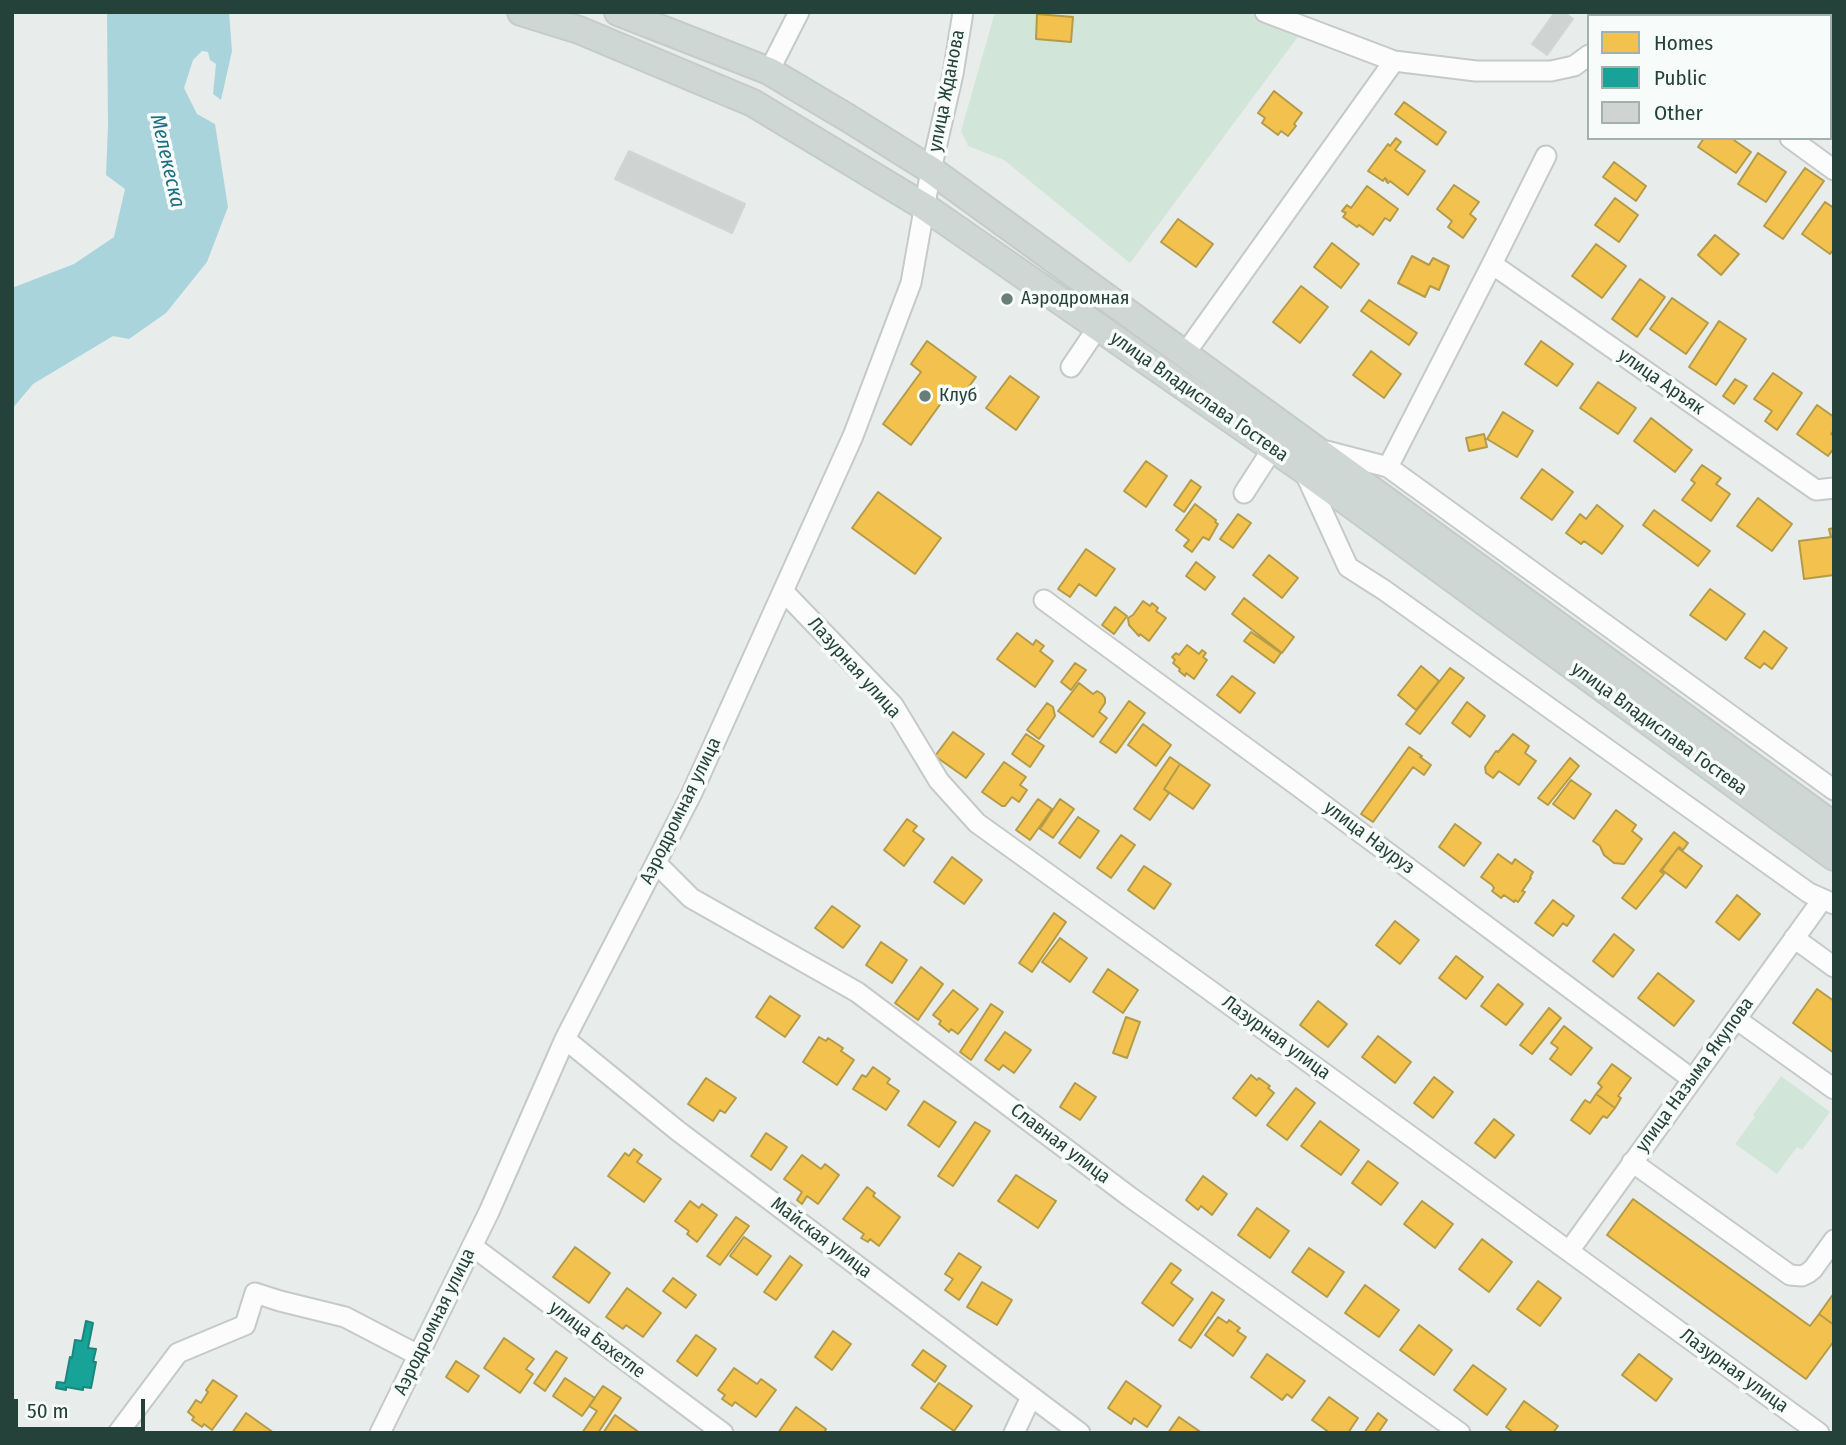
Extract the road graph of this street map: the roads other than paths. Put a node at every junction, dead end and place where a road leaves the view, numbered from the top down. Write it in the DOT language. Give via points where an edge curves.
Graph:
graph roads {
  1 [pos="521,12"];
  2 [pos="618,12"];
  3 [pos="799,12"];
  4 [pos="963,12"];
  5 [pos="1265,12"];
  6 [pos="1587,56"];
  7 [pos="1394,61"];
  8 [pos="769,71"];
  9 [pos="1793,140"];
  10 [pos="1546,156"];
  11 [pos="931,170"];
  12 [pos="1834,170"];
  13 [pos="925,207"];
  14 [pos="1492,264"];
  15 [pos="1098,327"];
  16 [pos="1184,355"];
  17 [pos="1071,367"];
  18 [pos="1273,449"];
  19 [pos="1308,459"];
  20 [pos="1388,467"];
  21 [pos="1834,488"];
  22 [pos="1244,493"];
  23 [pos="783,592"];
  24 [pos="1044,600"];
  25 [pos="1834,790"];
  26 [pos="1834,826"];
  27 [pos="1834,856"];
  28 [pos="656,863"];
  29 [pos="1828,902"];
  30 [pos="1794,938"];
  31 [pos="1834,967"];
  32 [pos="1736,1019"];
  33 [pos="565,1039"];
  34 [pos="1692,1079"];
  35 [pos="1834,1089"];
  36 [pos="1632,1163"];
  37 [pos="1834,1240"];
  38 [pos="472,1246"];
  39 [pos="1569,1251"];
  40 [pos="418,1355"];
  41 [pos="1031,1397"];
  42 [pos="118,1433"];
  43 [pos="380,1433"];
  44 [pos="723,1433"];
  45 [pos="1014,1433"];
  46 [pos="1080,1433"];
  47 [pos="1460,1433"];
  48 [pos="1819,1433"];
  1 -- 13 [label="main road, улица Владислава Гостева" via="579,30 753,103"];
  2 -- 8 [label="main road, улица Владислава Гостева"];
  3 -- 8 [label="street"];
  4 -- 11 [label="street, улица Жданова"];
  5 -- 7 [label="street"];
  6 -- 7 [label="street" via="1574,66 1550,71 1476,71"];
  7 -- 16 [label="street"];
  8 -- 11 [label="main road, улица Владислава Гостева"];
  9 -- 12 [label="street"];
  10 -- 14 [label="street"];
  11 -- 13 [label="street, Аэродромная улица"];
  11 -- 16 [label="main road, улица Владислава Гостева"];
  13 -- 15 [label="main road, улица Владислава Гостева"];
  13 -- 23 [label="street, Аэродромная улица" via="911,283 853,436"];
  14 -- 20 [label="street"];
  14 -- 21 [label="street, улица Аръяк" via="1816,490"];
  15 -- 17 [label="street"];
  15 -- 18 [label="main road, улица Владислава Гостева"];
  16 -- 19 [label="main road, улица Владислава Гостева"];
  18 -- 19 [label="main road, улица Владислава Гостева"];
  18 -- 22 [label="street"];
  19 -- 20 [label="street"];
  19 -- 26 [label="main road, улица Владислава Гостева"];
  19 -- 27 [label="main road, улица Владислава Гостева"];
  19 -- 29 [label="street" via="1348,567"];
  20 -- 25 [label="street"];
  23 -- 28 [label="street, Аэродромная улица"];
  23 -- 39 [label="street, Лазурная улица" via="893,705 939,781 977,823"];
  24 -- 34 [label="street, улица Науруз"];
  28 -- 33 [label="street, Аэродромная улица"];
  28 -- 47 [label="street, Славная улица" via="691,898 857,992 1130,1197"];
  29 -- 30 [label="street, улица Назыма Якупова"];
  30 -- 31 [label="street"];
  30 -- 32 [label="street, улица Назыма Якупова"];
  32 -- 34 [label="street, улица Назыма Якупова"];
  32 -- 35 [label="street"];
  33 -- 38 [label="street, Аэродромная улица"];
  33 -- 41 [label="street, Майская улица" via="678,1131"];
  34 -- 36 [label="street, улица Назыма Якупова"];
  36 -- 37 [label="street" via="1790,1275 1808,1273"];
  36 -- 39 [label="street, улица Назыма Якупова"];
  38 -- 40 [label="street, Аэродромная улица"];
  38 -- 44 [label="street, улица Бахетле"];
  39 -- 48 [label="street, Лазурная улица"];
  40 -- 42 [label="street" via="345,1317 255,1293 245,1325 178,1353"];
  40 -- 43 [label="street, Аэродромная улица"];
  41 -- 45 [label="street"];
  41 -- 46 [label="street, Майская улица"];
}
